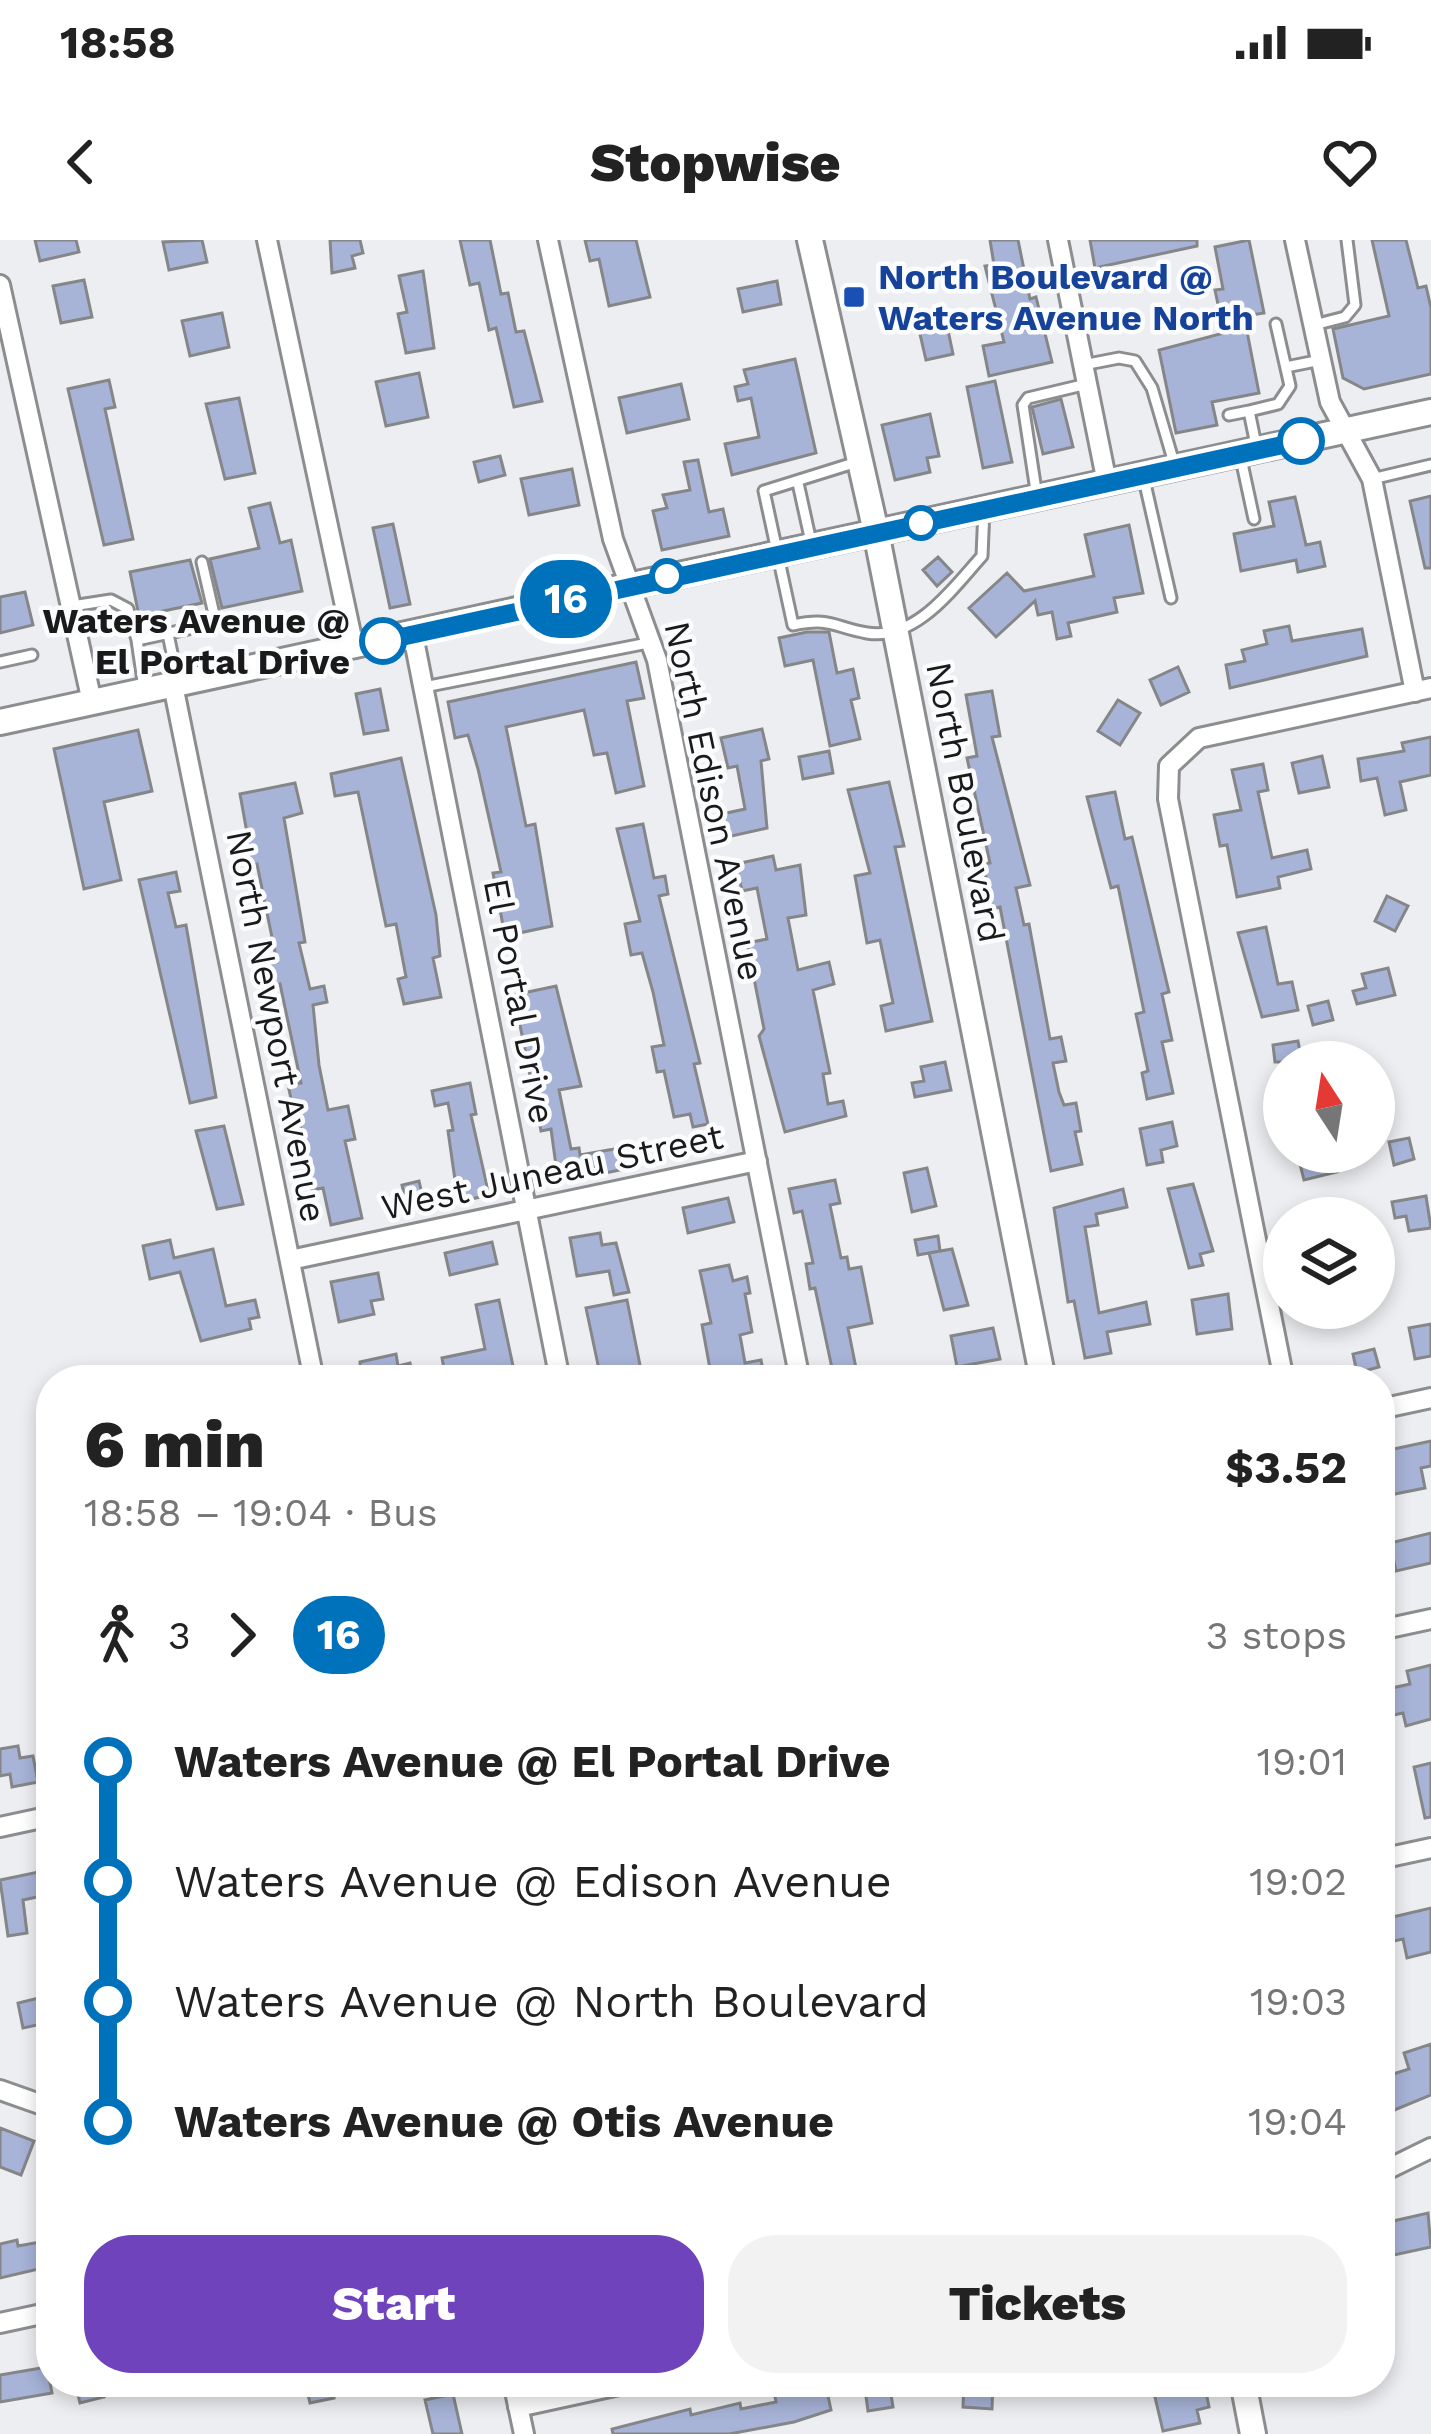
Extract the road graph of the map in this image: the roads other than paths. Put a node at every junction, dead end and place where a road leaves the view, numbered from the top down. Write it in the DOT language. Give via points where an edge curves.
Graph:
graph roads {
  1 [pos="267,240"];
  2 [pos="548,240"];
  3 [pos="810,240"];
  4 [pos="1058,240"];
  5 [pos="1295,240"];
  6 [pos="1347,240"];
  7 [pos="0,285"];
  8 [pos="1276,324"];
  9 [pos="1314,325"];
  10 [pos="1321,360"];
  11 [pos="1286,368"];
  12 [pos="1085,375"];
  13 [pos="1249,411"];
  14 [pos="1431,412"];
  15 [pos="1229,415"];
  16 [pos="1346,431"];
  17 [pos="1249,452"];
  18 [pos="860,461"];
  19 [pos="1431,465"];
  20 [pos="1176,468"];
  21 [pos="1144,475"];
  22 [pos="1372,478"];
  23 [pos="798,483"];
  24 [pos="1107,483"];
  25 [pos="1037,498"];
  26 [pos="984,509"];
  27 [pos="1254,519"];
  28 [pos="876,532"];
  29 [pos="811,546"];
  30 [pos="778,553"];
  31 [pos="202,562"];
  32 [pos="631,584"];
  33 [pos="1171,598"];
  34 [pos="70,607"];
  35 [pos="895,629"];
  36 [pos="167,634"];
  37 [pos="413,635"];
  38 [pos="137,640"];
  39 [pos="650,642"];
  40 [pos="354,648"];
  41 [pos="32,655"];
  42 [pos="0,662"];
  43 [pos="176,684"];
  44 [pos="424,687"];
  45 [pos="1423,690"];
  46 [pos="144,691"];
  47 [pos="92,702"];
  48 [pos="0,722"];
  49 [pos="757,1161"];
  50 [pos="527,1210"];
  51 [pos="290,1260"];
  52 [pos="311,1365"];
  53 [pos="557,1365"];
  54 [pos="797,1365"];
  55 [pos="1039,1365"];
  56 [pos="1281,1365"];
  57 [pos="1431,1398"];
  58 [pos="1395,1406"];
  59 [pos="1431,1619"];
  60 [pos="1395,1627"];
  61 [pos="36,1819"];
  62 [pos="0,1827"];
  63 [pos="1431,1848"];
  64 [pos="1395,1855"];
  65 [pos="0,2090"];
  66 [pos="36,2103"];
  67 [pos="1431,2149"];
  68 [pos="1395,2166"];
  69 [pos="36,2316"];
  70 [pos="0,2324"];
  71 [pos="516,2397"];
  72 [pos="564,2397"];
  73 [pos="1246,2397"];
  74 [pos="518,2407"];
  75 [pos="524,2434"];
  76 [pos="1253,2434"];
  1 -- 40 [label="street"];
  2 -- 32 [label="street, North Edison Avenue" via="613,539"];
  3 -- 18 [label="main road, North Boulevard"];
  4 -- 12 [label="street"];
  5 -- 9 [label="street"];
  6 -- 9 [label="lane" via="1355,305 1351,314"];
  7 -- 34 [label="street"];
  8 -- 11 [label="lane"];
  9 -- 10 [label="street"];
  10 -- 11 [label="lane"];
  10 -- 16 [label="street"];
  11 -- 13 [label="lane" via="1290,386 1278,404"];
  12 -- 20 [label="lane" via="1119,358 1143,369"];
  12 -- 24 [label="street"];
  12 -- 25 [label="lane" via="1024,405"];
  13 -- 15 [label="lane"];
  13 -- 17 [label="lane"];
  14 -- 16 [label="main road"];
  16 -- 17 [label="main road"];
  16 -- 22 [label="street"];
  17 -- 20 [label="main road"];
  17 -- 27 [label="lane"];
  18 -- 23 [label="lane"];
  18 -- 28 [label="main road, North Boulevard"];
  19 -- 22 [label="lane"];
  20 -- 21 [label="main road"];
  21 -- 24 [label="main road"];
  21 -- 33 [label="lane"];
  22 -- 45 [label="street"];
  23 -- 29 [label="lane"];
  23 -- 30 [label="lane" via="764,491"];
  24 -- 25 [label="main road"];
  25 -- 26 [label="main road"];
  26 -- 28 [label="main road"];
  26 -- 35 [label="lane" via="982,556 917,623"];
  28 -- 29 [label="main road"];
  28 -- 35 [label="main road, North Boulevard"];
  29 -- 30 [label="main road"];
  30 -- 32 [label="main road"];
  30 -- 35 [label="lane" via="793,625 826,618 869,634"];
  31 -- 36 [label="lane" via="216,623"];
  32 -- 37 [label="main road"];
  32 -- 39 [label="street, North Edison Avenue"];
  34 -- 38 [label="lane" via="111,600 128,609"];
  34 -- 47 [label="street"];
  35 -- 55 [label="main road, North Boulevard"];
  36 -- 38 [label="lane"];
  36 -- 43 [label="lane"];
  37 -- 40 [label="main road"];
  37 -- 44 [label="street, El Portal Drive"];
  38 -- 46 [label="lane"];
  39 -- 44 [label="lane"];
  39 -- 49 [label="street, North Edison Avenue"];
  40 -- 43 [label="main road"];
  41 -- 42 [label="lane"];
  43 -- 46 [label="main road"];
  43 -- 51 [label="street, North Newport Avenue"];
  44 -- 50 [label="street, El Portal Drive"];
  45 -- 56 [label="street" via="1199,738 1169,766 1168,799"];
  46 -- 47 [label="main road"];
  47 -- 48 [label="main road"];
  49 -- 50 [label="street, West Juneau Street"];
  49 -- 54 [label="street, North Edison Avenue"];
  50 -- 51 [label="street, West Juneau Street"];
  50 -- 53 [label="street, El Portal Drive"];
  51 -- 52 [label="street, North Newport Avenue"];
  57 -- 58 [label="street"];
  59 -- 60 [label="street"];
  61 -- 62 [label="street"];
  63 -- 64 [label="street"];
  65 -- 66 [label="street"];
  67 -- 68 [label="street"];
  69 -- 70 [label="street"];
  71 -- 74 [label="street"];
  72 -- 74 [label="street"];
  73 -- 76 [label="main road"];
  74 -- 75 [label="street"];
}
